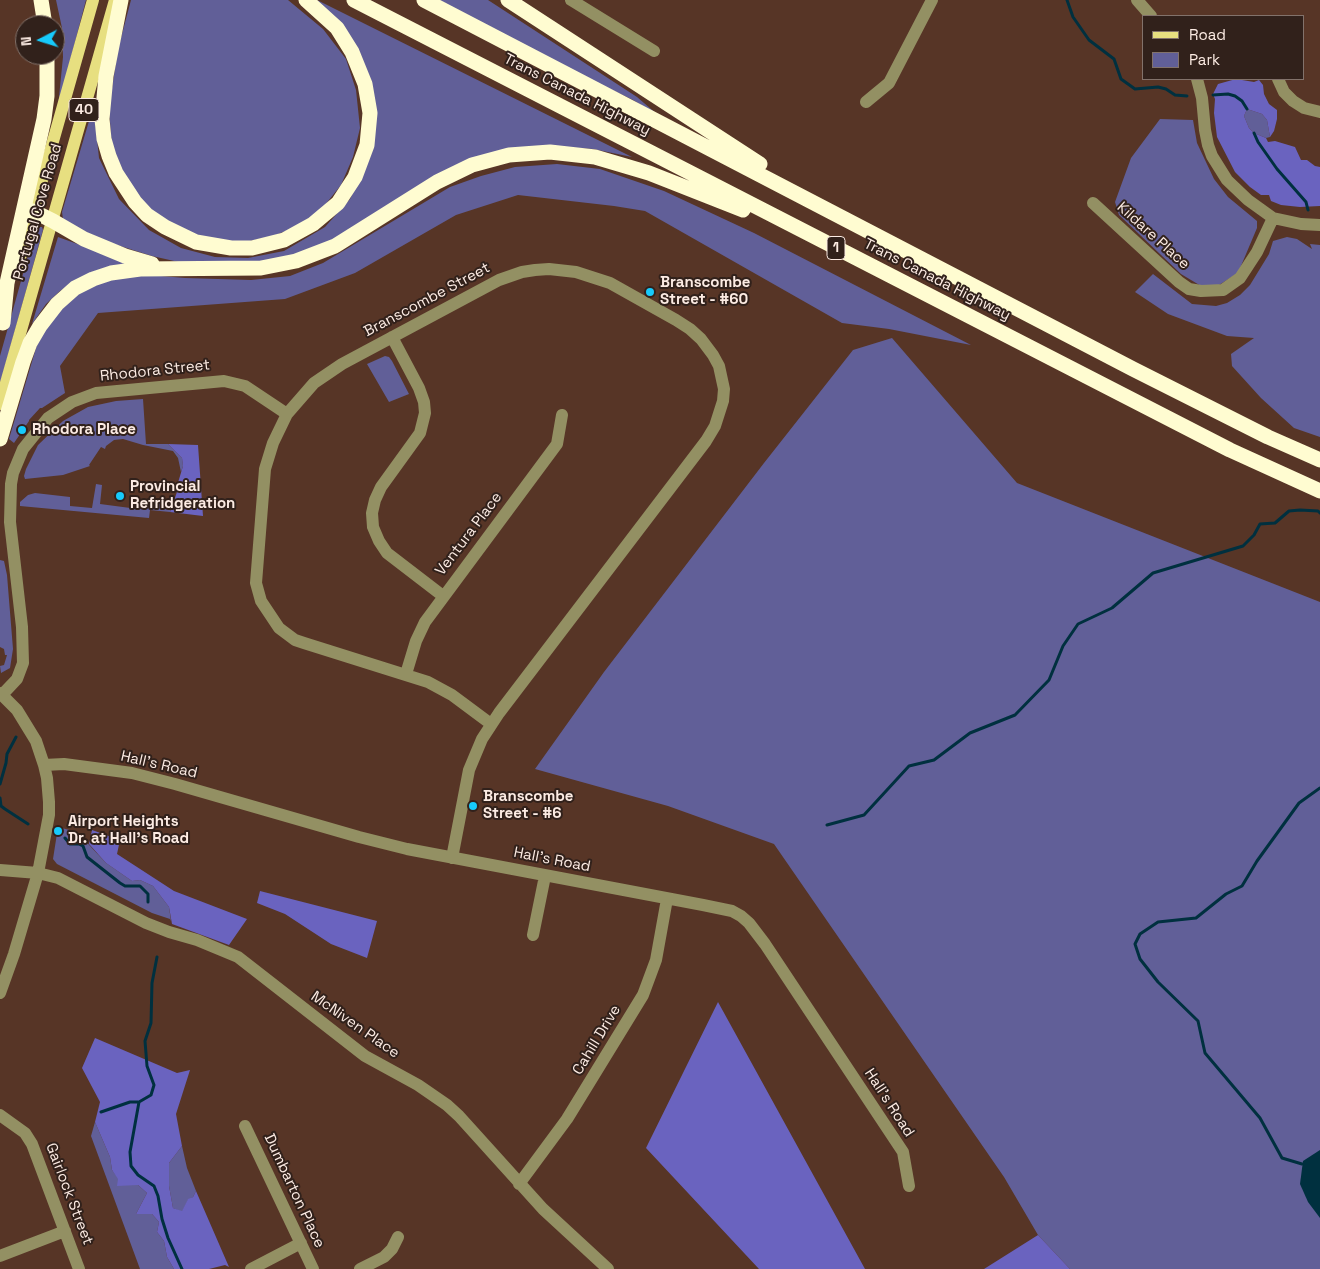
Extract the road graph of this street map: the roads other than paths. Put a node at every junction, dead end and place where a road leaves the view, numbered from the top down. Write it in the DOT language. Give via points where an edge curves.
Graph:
graph roads {
  1 [pos="41,0"];
  2 [pos="93,0"];
  3 [pos="115,0"];
  4 [pos="122,0"];
  5 [pos="306,0"];
  6 [pos="354,0"];
  7 [pos="424,0"];
  8 [pos="508,0"];
  9 [pos="571,0"];
  10 [pos="932,0"];
  11 [pos="1137,0"];
  12 [pos="44,15"];
  13 [pos="1150,15"];
  14 [pos="654,51"];
  15 [pos="47,65"];
  16 [pos="1197,80"];
  17 [pos="1278,80"];
  18 [pos="866,102"];
  19 [pos="1320,112"];
  20 [pos="1093,204"];
  21 [pos="33,212"];
  22 [pos="837,214"];
  23 [pos="1273,218"];
  24 [pos="53,221"];
  25 [pos="1320,225"];
  26 [pos="824,242"];
  27 [pos="170,269"];
  28 [pos="1,327"];
  29 [pos="392,337"];
  30 [pos="0,404"];
  31 [pos="287,414"];
  32 [pos="562,415"];
  33 [pos="0,439"];
  34 [pos="1320,460"];
  35 [pos="1320,491"];
  36 [pos="442,596"];
  37 [pos="406,674"];
  38 [pos="1,694"];
  39 [pos="491,724"];
  40 [pos="44,765"];
  41 [pos="452,858"];
  42 [pos="0,870"];
  43 [pos="38,873"];
  44 [pos="545,876"];
  45 [pos="667,899"];
  46 [pos="533,935"];
  47 [pos="0,993"];
  48 [pos="0,1115"];
  49 [pos="245,1126"];
  50 [pos="519,1184"];
  51 [pos="909,1186"];
  52 [pos="65,1231"];
  53 [pos="398,1237"];
  54 [pos="301,1243"];
  55 [pos="0,1256"];
  56 [pos="79,1269"];
  57 [pos="251,1269"];
  58 [pos="313,1269"];
  59 [pos="360,1269"];
  60 [pos="608,1269"];
  1 -- 12 [label="highway"];
  2 -- 21 [label="main road, Portugal Cove Road / 40"];
  3 -- 24 [label="main road, Portugal Cove Road / 40"];
  4 -- 5 [label="highway" via="106,76 102,119 104,139 116,173 147,215 179,236 231,248 252,248 284,240 313,224 338,203 355,177 367,145 370,113 365,84 352,52 338,28"];
  6 -- 26 [label="highway, Trans Canada Highway / 1"];
  7 -- 22 [label="highway, Trans Canada Highway / 1"];
  8 -- 22 [label="highway"];
  9 -- 14 [label="street"];
  10 -- 18 [label="street" via="889,83"];
  11 -- 13 [label="street"];
  15 -- 28 [label="highway" via="44,119 7,282"];
  16 -- 23 [label="street" via="1212,156 1236,190"];
  17 -- 19 [label="street" via="1293,101"];
  20 -- 23 [label="street, Kildare Place" via="1179,282 1189,289 1202,291 1223,290 1240,278"];
  21 -- 24 [label="highway"];
  21 -- 28 [label="main road, Portugal Cove Road / 40"];
  22 -- 34 [label="highway, Trans Canada Highway / 1" via="1134,369"];
  23 -- 25 [label="street"];
  24 -- 27 [label="highway" via="84,239 125,256"];
  24 -- 30 [label="main road, Portugal Cove Road / 40"];
  26 -- 27 [label="highway" via="649,173 595,157 550,152 509,156 472,165 437,182 335,246 296,261 261,268"];
  26 -- 35 [label="highway, Trans Canada Highway / 1" via="1230,450"];
  27 -- 33 [label="highway" via="111,273 75,288 57,304 30,343"];
  29 -- 31 [label="street, Branscombe Street" via="324,375"];
  29 -- 36 [label="street" via="419,388 425,413 417,438 375,500 373,527 387,552"];
  29 -- 39 [label="street, Branscombe Street" via="509,276 549,269 576,272 610,283 690,329 713,355 722,376 722,407 706,441"];
  31 -- 37 [label="street, Branscombe Street" via="273,443 266,469 256,572 261,601 279,628 295,640"];
  31 -- 38 [label="street, Rhodora Street" via="245,386 224,381 96,393 72,402 48,418 23,450 11,484 10,522 23,662 17,679"];
  32 -- 36 [label="street, Ventura Place" via="557,444"];
  36 -- 37 [label="street, Ventura Place" via="420,630"];
  37 -- 39 [label="street, Branscombe Street" via="452,694"];
  38 -- 40 [label="street" via="30,729"];
  39 -- 41 [label="street, Branscombe Street" via="470,770"];
  40 -- 41 [label="street, Hall's Road" via="64,764 132,773 359,837"];
  40 -- 43 [label="street" via="48,815"];
  41 -- 44 [label="street, Hall's Road"];
  42 -- 43 [label="street, McNiven Place"];
  43 -- 47 [label="street"];
  43 -- 50 [label="street, McNiven Place" via="58,878 152,925 238,957 365,1056 447,1105"];
  44 -- 45 [label="street, Hall's Road"];
  44 -- 46 [label="street"];
  45 -- 50 [label="street, Cahill Drive" via="656,960 643,995 567,1119"];
  45 -- 51 [label="street, Hall's Road" via="732,912 749,923 902,1152"];
  48 -- 52 [label="street, Gairlock Street" via="20,1129 32,1144"];
  49 -- 54 [label="street, Dumbarton Place"];
  50 -- 60 [label="street, McNiven Place"];
  52 -- 55 [label="street"];
  52 -- 56 [label="street, Gairlock Street"];
  53 -- 59 [label="street" via="384,1257"];
  54 -- 57 [label="street"];
  54 -- 58 [label="street, Dumbarton Place"];
}
